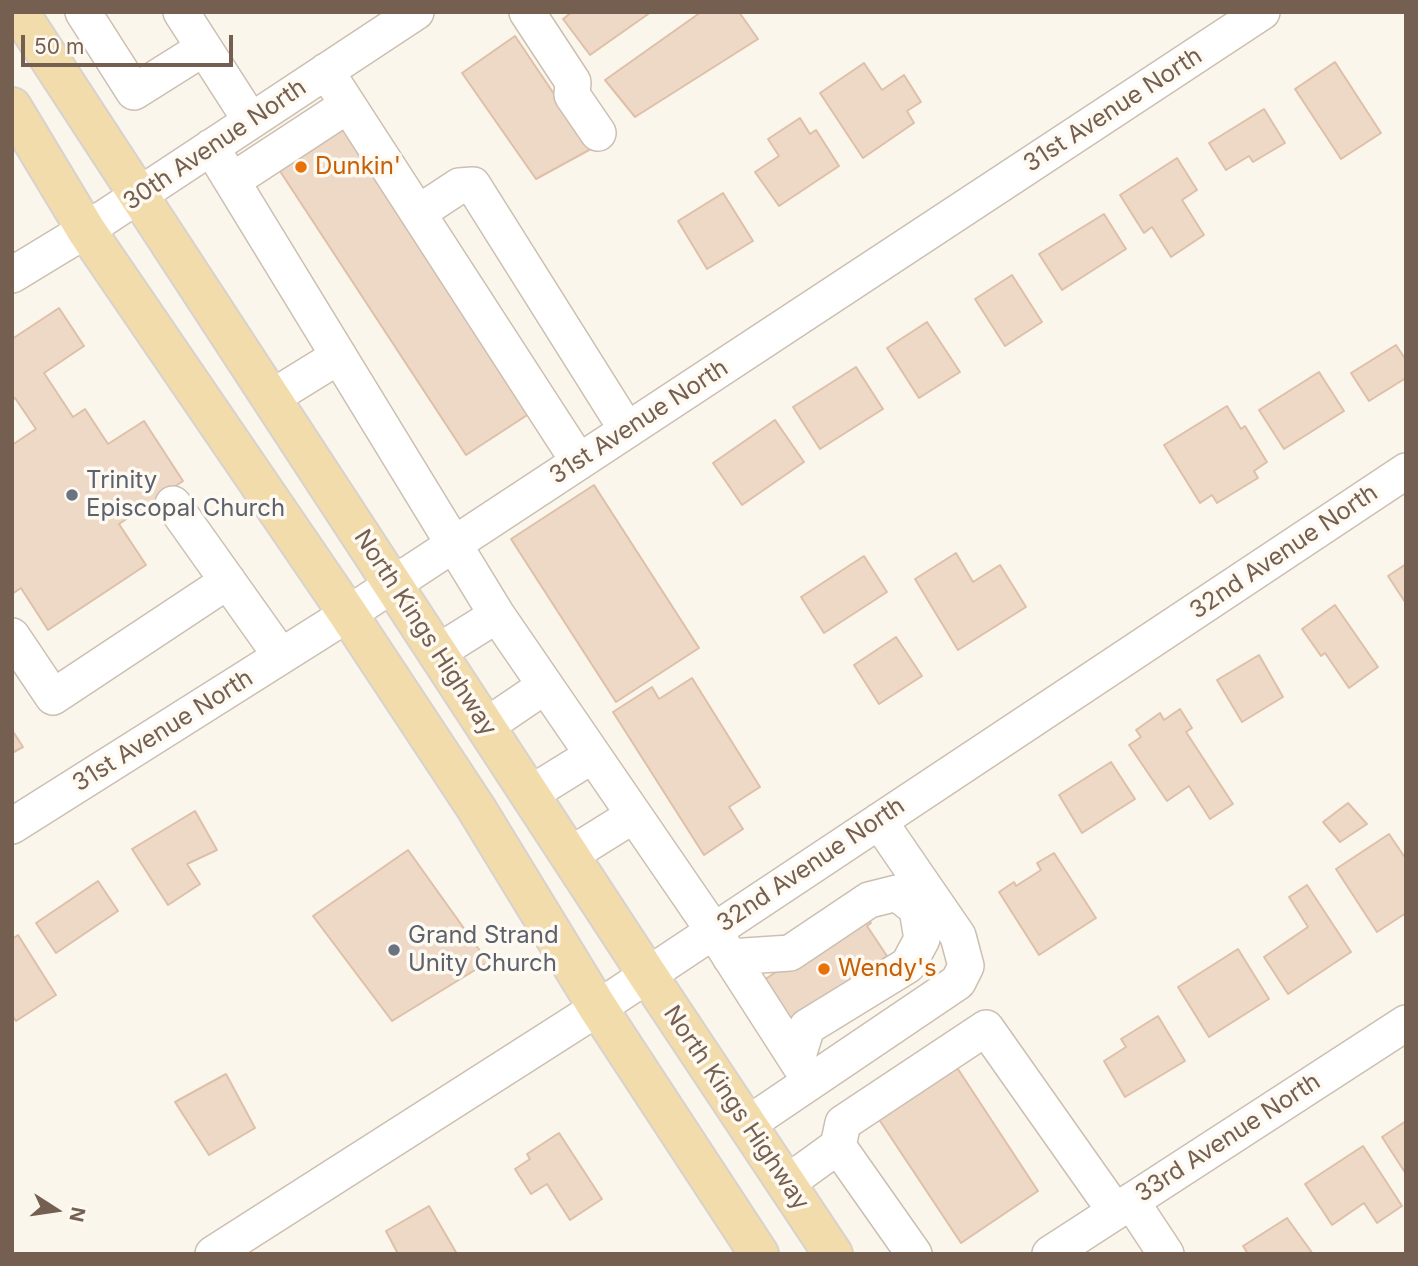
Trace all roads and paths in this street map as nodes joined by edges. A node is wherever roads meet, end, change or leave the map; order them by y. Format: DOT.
graph roads {
  1 [pos="19,12"];
  2 [pos="83,12"];
  3 [pos="181,12"];
  4 [pos="416,12"];
  5 [pos="527,12"];
  6 [pos="1262,12"];
  7 [pos="204,48"];
  8 [pos="326,71"];
  9 [pos="348,105"];
  10 [pos="12,107"];
  11 [pos="251,121"];
  12 [pos="598,133"];
  13 [pos="211,147"];
  14 [pos="232,181"];
  15 [pos="138,196"];
  16 [pos="418,213"];
  17 [pos="86,230"];
  18 [pos="12,275"];
  19 [pos="339,356"];
  20 [pos="271,398"];
  21 [pos="627,430"];
  22 [pos="579,462"];
  23 [pos="1406,471"];
  24 [pos="173,504"];
  25 [pos="453,544"];
  26 [pos="228,581"];
  27 [pos="393,584"];
  28 [pos="348,614"];
  29 [pos="497,615"];
  30 [pos="12,636"];
  31 [pos="438,652"];
  32 [pos="281,656"];
  33 [pos="545,686"];
  34 [pos="486,726"];
  35 [pos="593,755"];
  36 [pos="530,794"];
  37 [pos="634,815"];
  38 [pos="879,821"];
  39 [pos="12,826"];
  40 [pos="570,855"];
  41 [pos="925,903"];
  42 [pos="722,944"];
  43 [pos="647,974"];
  44 [pos="958,982"];
  45 [pos="598,1008"];
  46 [pos="1406,1023"];
  47 [pos="986,1028"];
  48 [pos="804,1070"];
  49 [pos="748,1124"];
  50 [pos="838,1146"];
  51 [pos="787,1183"];
  52 [pos="1123,1206"];
  53 [pos="905,1251"];
  54 [pos="213,1254"];
  55 [pos="759,1254"];
  56 [pos="833,1254"];
  57 [pos="1050,1254"];
  58 [pos="1166,1254"];
  1 -- 15 [label="main road, North Kings Highway"];
  2 -- 7 [label="street"];
  3 -- 7 [label="street"];
  4 -- 8 [label="street, 30th Avenue North"];
  5 -- 12 [label="street"];
  6 -- 21 [label="street, 31st Avenue North"];
  7 -- 11 [label="street"];
  8 -- 9 [label="street"];
  8 -- 11 [label="street, 30th Avenue North"];
  9 -- 14 [label="street"];
  9 -- 16 [label="street"];
  10 -- 17 [label="main road"];
  11 -- 13 [label="street, 30th Avenue North"];
  13 -- 14 [label="street"];
  13 -- 15 [label="street, 30th Avenue North"];
  14 -- 19 [label="street"];
  15 -- 17 [label="street, 30th Avenue North"];
  15 -- 20 [label="main road, North Kings Highway"];
  16 -- 21 [label="street"];
  16 -- 22 [label="street"];
  17 -- 18 [label="street, 30th Avenue North"];
  17 -- 28 [label="main road"];
  19 -- 20 [label="street"];
  19 -- 25 [label="street"];
  20 -- 27 [label="main road, North Kings Highway"];
  21 -- 22 [label="street, 31st Avenue North"];
  22 -- 25 [label="street, 31st Avenue North"];
  23 -- 38 [label="street, 32nd Avenue North"];
  24 -- 26 [label="street"];
  25 -- 27 [label="street, 31st Avenue North"];
  25 -- 29 [label="street"];
  26 -- 30 [label="street"];
  26 -- 32 [label="street"];
  27 -- 28 [label="street, 31st Avenue North"];
  27 -- 31 [label="main road, North Kings Highway"];
  28 -- 32 [label="street, 31st Avenue North"];
  28 -- 45 [label="main road"];
  29 -- 31 [label="street"];
  29 -- 33 [label="street"];
  31 -- 34 [label="main road, North Kings Highway"];
  32 -- 39 [label="street, 31st Avenue North"];
  33 -- 34 [label="street"];
  33 -- 35 [label="street"];
  34 -- 36 [label="main road, North Kings Highway"];
  35 -- 36 [label="street"];
  35 -- 37 [label="street"];
  36 -- 40 [label="main road, North Kings Highway"];
  37 -- 40 [label="street"];
  37 -- 42 [label="street"];
  38 -- 41 [label="street"];
  38 -- 42 [label="street, 32nd Avenue North"];
  40 -- 43 [label="main road, North Kings Highway"];
  41 -- 42 [label="street"];
  41 -- 44 [label="street"];
  41 -- 48 [label="street"];
  42 -- 43 [label="street, 32nd Avenue North"];
  42 -- 48 [label="street"];
  43 -- 45 [label="street, 32nd Avenue North"];
  43 -- 49 [label="main road, North Kings Highway"];
  44 -- 47 [label="street"];
  44 -- 48 [label="street"];
  45 -- 54 [label="street, 32nd Avenue North"];
  45 -- 55 [label="main road"];
  46 -- 52 [label="street, 33rd Avenue North"];
  47 -- 50 [label="street"];
  47 -- 52 [label="street"];
  48 -- 49 [label="street"];
  49 -- 51 [label="main road, North Kings Highway"];
  50 -- 51 [label="street"];
  50 -- 53 [label="street"];
  51 -- 56 [label="main road, North Kings Highway"];
  52 -- 57 [label="street, 33rd Avenue North"];
  52 -- 58 [label="street"];
}
